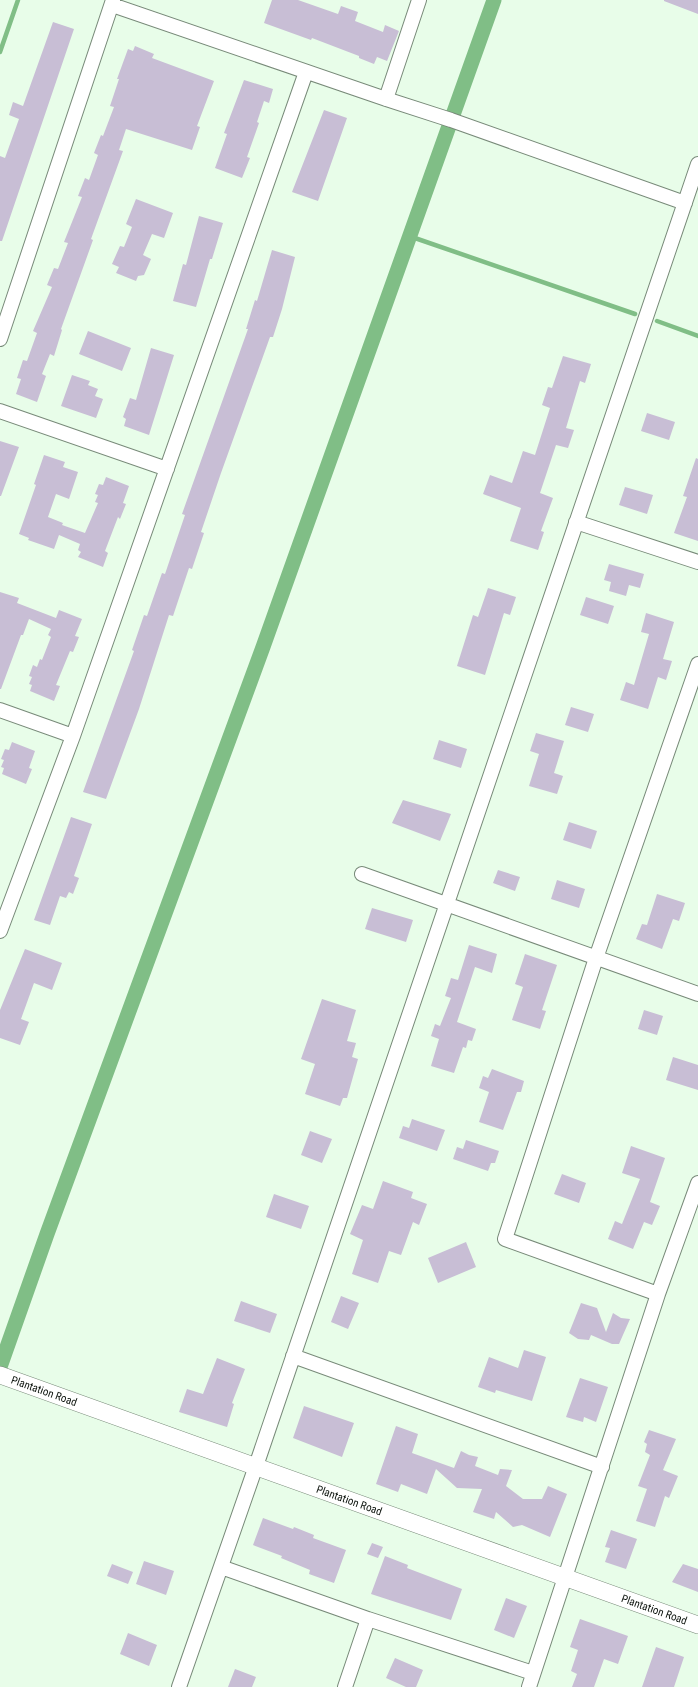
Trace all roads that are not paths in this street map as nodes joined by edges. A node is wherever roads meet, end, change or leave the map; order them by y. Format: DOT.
graph roads {
  1 [pos="419,0"];
  2 [pos="112,2"];
  3 [pos="306,72"];
  4 [pos="386,99"];
  5 [pos="698,164"];
  6 [pos="685,203"];
  7 [pos="0,340"];
  8 [pos="0,411"];
  9 [pos="167,469"];
  10 [pos="576,522"];
  11 [pos="698,562"];
  12 [pos="698,664"];
  13 [pos="0,710"];
  14 [pos="72,736"];
  15 [pos="362,874"];
  16 [pos="447,904"];
  17 [pos="0,931"];
  18 [pos="596,958"];
  19 [pos="698,994"];
  20 [pos="698,1183"];
  21 [pos="658,1294"];
  22 [pos="293,1356"];
  23 [pos="0,1375"];
  24 [pos="256,1466"];
  25 [pos="602,1467"];
  26 [pos="221,1567"];
  27 [pos="566,1578"];
  28 [pos="368,1619"];
  29 [pos="698,1625"];
  30 [pos="534,1673"];
  31 [pos="179,1687"];
  32 [pos="344,1687"];
  33 [pos="529,1687"];
  1 -- 4 [label="street"];
  2 -- 3 [label="street"];
  2 -- 7 [label="street"];
  3 -- 4 [label="street"];
  3 -- 9 [label="street"];
  4 -- 6 [label="street"];
  5 -- 6 [label="street"];
  6 -- 10 [label="street"];
  8 -- 9 [label="street"];
  9 -- 14 [label="street"];
  10 -- 11 [label="street"];
  10 -- 16 [label="street"];
  12 -- 18 [label="street"];
  13 -- 14 [label="street"];
  14 -- 17 [label="street"];
  15 -- 16 [label="street"];
  16 -- 18 [label="street"];
  16 -- 22 [label="street"];
  18 -- 19 [label="street"];
  18 -- 21 [label="street"];
  20 -- 21 [label="street"];
  21 -- 25 [label="street"];
  22 -- 24 [label="street"];
  22 -- 25 [label="street"];
  23 -- 24 [label="street, Plantation Road"];
  24 -- 26 [label="street"];
  24 -- 27 [label="street, Plantation Road"];
  25 -- 27 [label="street"];
  26 -- 28 [label="street"];
  26 -- 31 [label="street"];
  27 -- 29 [label="street, Plantation Road"];
  27 -- 30 [label="street"];
  28 -- 30 [label="street"];
  28 -- 32 [label="street"];
  30 -- 33 [label="street"];
}
